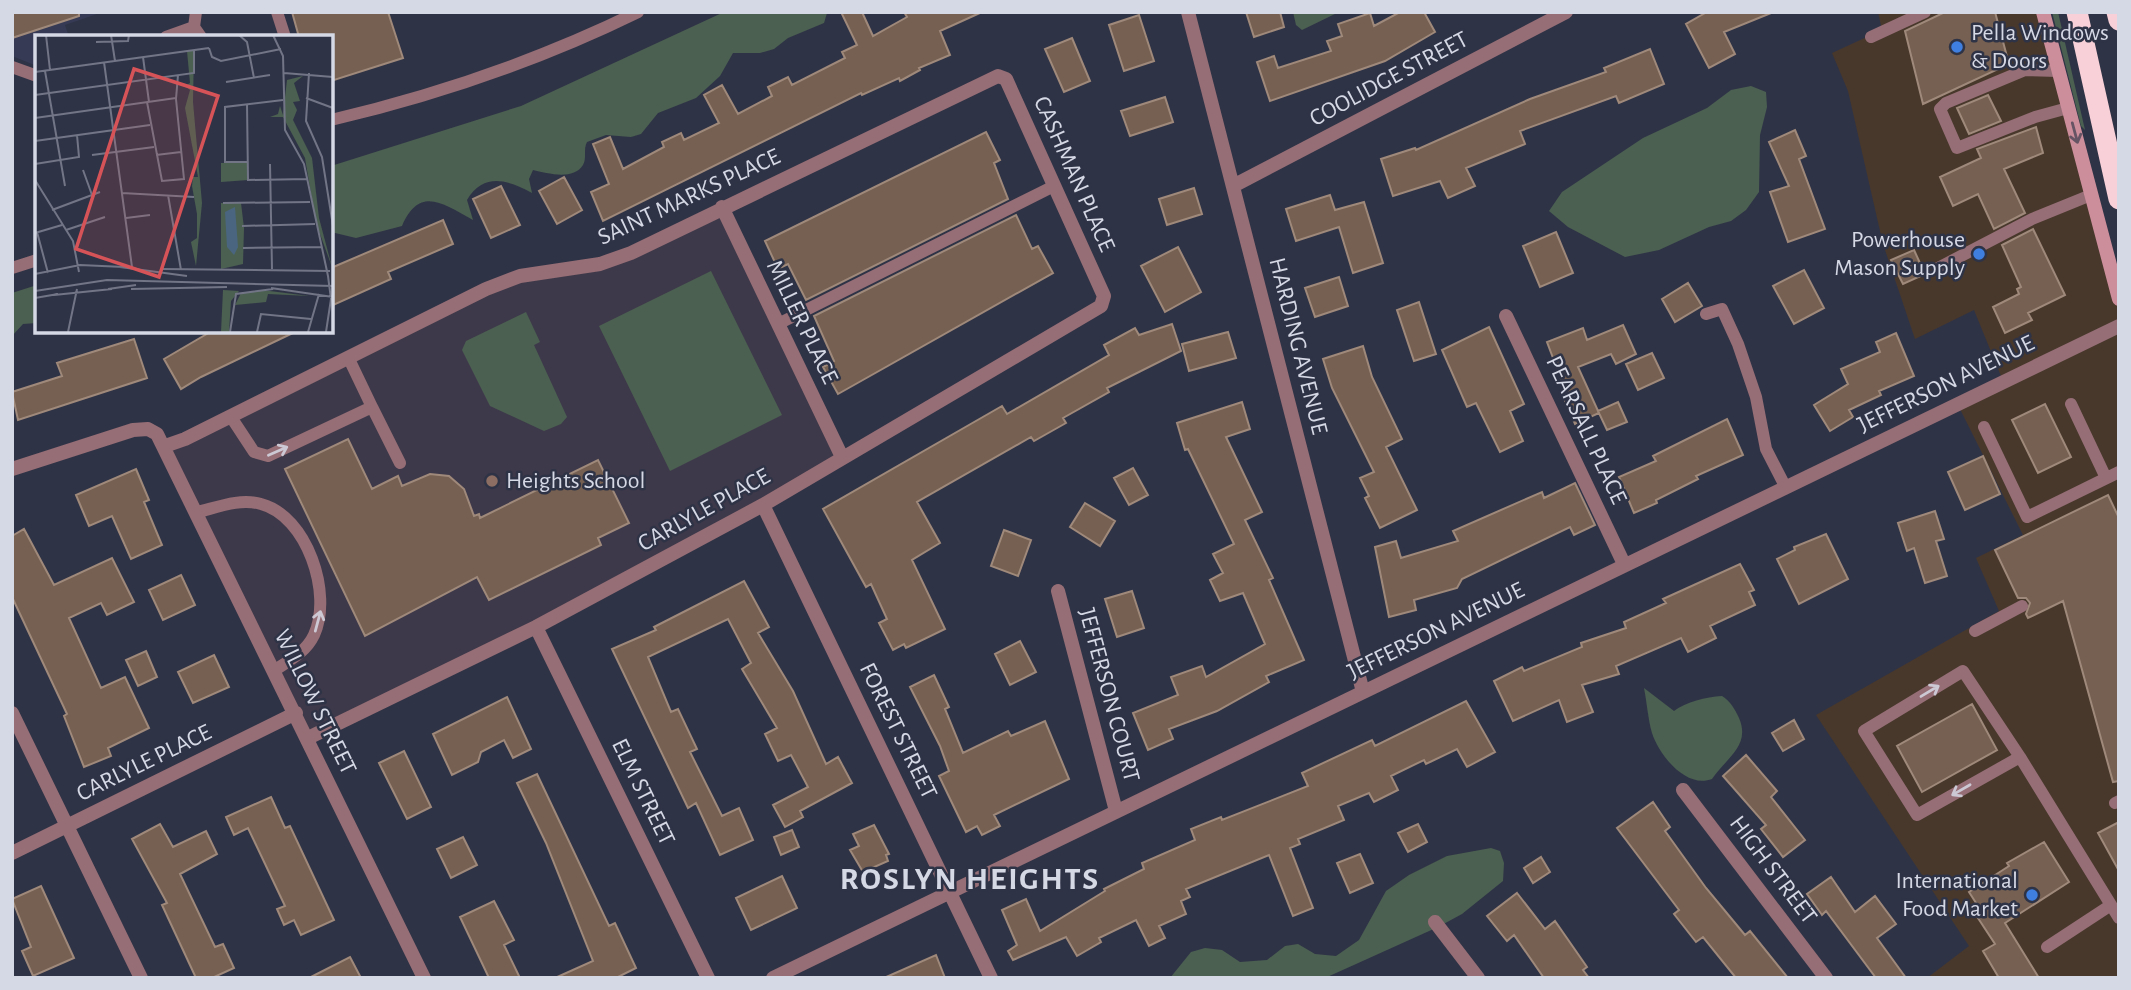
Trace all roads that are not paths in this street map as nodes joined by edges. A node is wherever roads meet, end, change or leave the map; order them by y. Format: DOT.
graph roads {
  1 [pos="196,12"];
  2 [pos="277,12"];
  3 [pos="638,12"];
  4 [pos="1188,12"];
  5 [pos="1566,12"];
  6 [pos="1925,12"];
  7 [pos="2043,12"];
  8 [pos="2077,12"];
  9 [pos="2117,12"];
  10 [pos="2119,20"];
  11 [pos="197,32"];
  12 [pos="178,35"];
  13 [pos="284,35"];
  14 [pos="1871,37"];
  15 [pos="12,67"];
  16 [pos="2058,71"];
  17 [pos="35,75"];
  18 [pos="998,76"];
  19 [pos="2068,108"];
  20 [pos="332,120"];
  21 [pos="1054,186"];
  22 [pos="1233,186"];
  23 [pos="2091,195"];
  24 [pos="2119,199"];
  25 [pos="722,207"];
  26 [pos="35,261"];
  27 [pos="12,268"];
  28 [pos="1938,268"];
  29 [pos="1104,296"];
  30 [pos="2119,299"];
  31 [pos="1706,314"];
  32 [pos="1506,316"];
  33 [pos="778,324"];
  34 [pos="2119,326"];
  35 [pos="349,359"];
  36 [pos="2071,404"];
  37 [pos="372,407"];
  38 [pos="231,417"];
  39 [pos="1984,427"];
  40 [pos="165,446"];
  41 [pos="842,457"];
  42 [pos="400,463"];
  43 [pos="12,470"];
  44 [pos="2119,472"];
  45 [pos="2106,478"];
  46 [pos="1785,486"];
  47 [pos="763,505"];
  48 [pos="198,512"];
  49 [pos="1624,564"];
  50 [pos="1058,591"];
  51 [pos="2022,606"];
  52 [pos="536,627"];
  53 [pos="1975,631"];
  54 [pos="275,670"];
  55 [pos="1363,692"];
  56 [pos="12,713"];
  57 [pos="296,713"];
  58 [pos="308,738"];
  59 [pos="2020,757"];
  60 [pos="1683,790"];
  61 [pos="1116,811"];
  62 [pos="67,826"];
  63 [pos="12,853"];
  64 [pos="950,892"];
  65 [pos="2111,905"];
  66 [pos="2119,918"];
  67 [pos="1436,922"];
  68 [pos="2047,947"];
  69 [pos="141,978"];
  70 [pos="424,978"];
  71 [pos="708,978"];
  72 [pos="773,978"];
  73 [pos="991,978"];
  74 [pos="1478,978"];
  75 [pos="1826,978"];
  1 -- 11 [label="lane"];
  2 -- 13 [label="lane"];
  3 -- 20 [label="lane"];
  4 -- 22 [label="street, HARDING AVENUE"];
  5 -- 22 [label="street, COOLIDGE STREET"];
  6 -- 14 [label="lane"];
  7 -- 16 [label="main road"];
  8 -- 24 [label="highway"];
  9 -- 10 [label="highway"];
  11 -- 12 [label="lane"];
  15 -- 17 [label="lane"];
  16 -- 19 [label="main road"];
  16 -- 19 [label="lane"];
  18 -- 21 [label="street, CASHMAN PLACE"];
  18 -- 25 [label="street, SAINT MARKS PLACE"];
  19 -- 23 [label="main road, one-way"];
  21 -- 29 [label="street, CASHMAN PLACE"];
  21 -- 33 [label="lane"];
  22 -- 55 [label="street, HARDING AVENUE"];
  23 -- 28 [label="lane"];
  23 -- 30 [label="main road"];
  25 -- 33 [label="street, MILLER PLACE"];
  25 -- 35 [label="street, SAINT MARKS PLACE"];
  26 -- 27 [label="lane"];
  29 -- 41 [label="street, CARLYLE PLACE"];
  31 -- 46 [label="lane"];
  32 -- 49 [label="street, PEARSALL PLACE"];
  33 -- 41 [label="street, MILLER PLACE"];
  34 -- 46 [label="street, JEFFERSON AVENUE"];
  35 -- 37 [label="lane"];
  35 -- 38 [label="street, SAINT MARKS PLACE"];
  36 -- 45 [label="lane"];
  38 -- 37 [label="lane, one-way"];
  37 -- 42 [label="lane"];
  38 -- 40 [label="street, SAINT MARKS PLACE"];
  39 -- 45 [label="lane"];
  40 -- 43 [label="street"];
  40 -- 48 [label="street, WILLOW STREET"];
  41 -- 47 [label="street, CARLYLE PLACE"];
  44 -- 45 [label="lane"];
  46 -- 49 [label="street, JEFFERSON AVENUE"];
  47 -- 52 [label="street, CARLYLE PLACE"];
  47 -- 64 [label="street, FOREST STREET"];
  48 -- 54 [label="street, WILLOW STREET"];
  54 -- 48 [label="lane, one-way"];
  49 -- 55 [label="street, JEFFERSON AVENUE"];
  50 -- 61 [label="street, JEFFERSON COURT"];
  51 -- 53 [label="lane"];
  52 -- 58 [label="street, CARLYLE PLACE"];
  52 -- 71 [label="street, ELM STREET"];
  54 -- 57 [label="street, WILLOW STREET"];
  55 -- 61 [label="street, JEFFERSON AVENUE"];
  56 -- 62 [label="street"];
  57 -- 58 [label="street, WILLOW STREET"];
  57 -- 62 [label="street, CARLYLE PLACE"];
  58 -- 70 [label="street, WILLOW STREET"];
  59 -- 59 [label="lane, one-way"];
  59 -- 65 [label="lane"];
  60 -- 75 [label="street, HIGH STREET"];
  61 -- 64 [label="street, JEFFERSON AVENUE"];
  62 -- 63 [label="street, CARLYLE PLACE"];
  62 -- 69 [label="street"];
  64 -- 72 [label="street, JEFFERSON AVENUE"];
  64 -- 73 [label="street, FOREST STREET"];
  65 -- 66 [label="lane"];
  65 -- 68 [label="lane"];
  67 -- 74 [label="street"];
}
